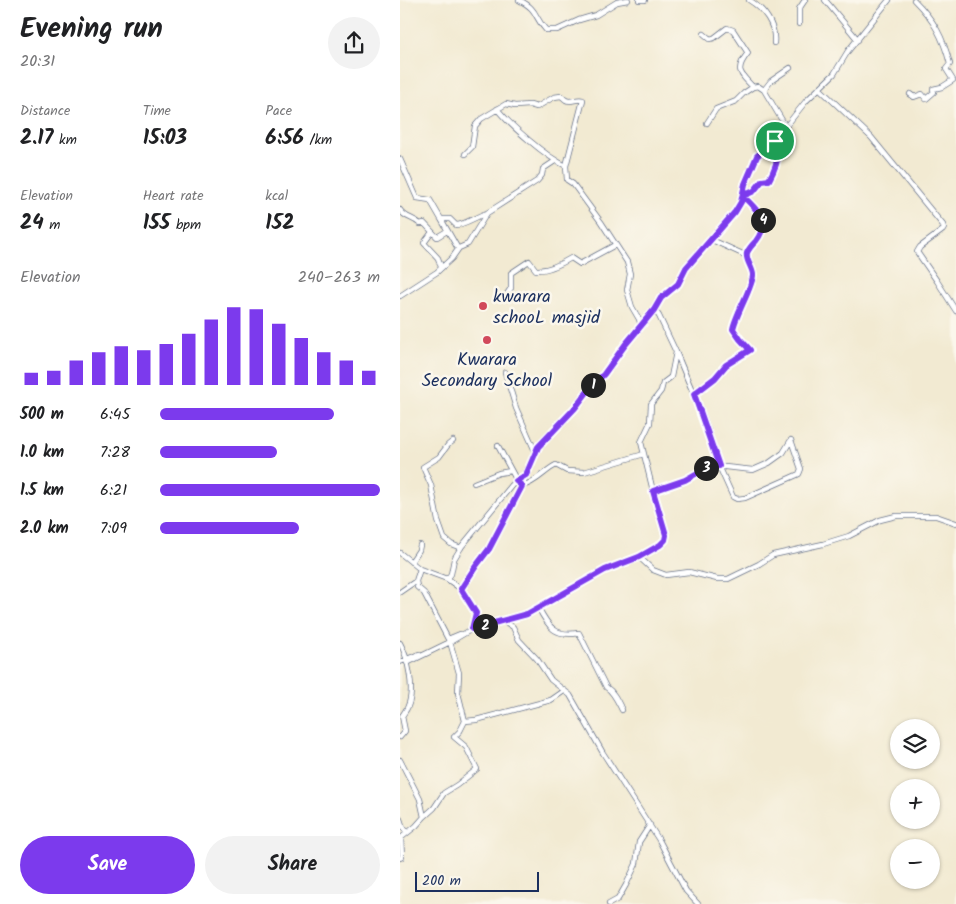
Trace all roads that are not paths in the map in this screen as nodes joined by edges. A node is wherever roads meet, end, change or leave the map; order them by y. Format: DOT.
graph roads {
  1 [pos="519,0"];
  2 [pos="628,0"];
  3 [pos="639,0"];
  4 [pos="645,0"];
  5 [pos="749,0"];
  6 [pos="806,0"];
  7 [pos="825,0"];
  8 [pos="889,0"];
  9 [pos="914,0"];
  10 [pos="799,24"];
  11 [pos="704,34"];
  12 [pos="858,40"];
  13 [pos="774,43"];
  14 [pos="790,68"];
  15 [pos="753,87"];
  16 [pos="819,88"];
  17 [pos="764,90"];
  18 [pos="910,94"];
  19 [pos="497,109"];
  20 [pos="707,122"];
  21 [pos="786,127"];
  22 [pos="775,141"];
  23 [pos="465,154"];
  24 [pos="400,160"];
  25 [pos="555,161"];
  26 [pos="566,166"];
  27 [pos="743,196"];
  28 [pos="400,210"];
  29 [pos="487,213"];
  30 [pos="441,219"];
  31 [pos="447,231"];
  32 [pos="432,232"];
  33 [pos="712,240"];
  34 [pos="616,245"];
  35 [pos="459,248"];
  36 [pos="747,256"];
  37 [pos="441,267"];
  38 [pos="401,293"];
  39 [pos="507,294"];
  40 [pos="955,307"];
  41 [pos="654,310"];
  42 [pos="641,326"];
  43 [pos="676,352"];
  44 [pos="505,372"];
  45 [pos="694,394"];
  46 [pos="453,441"];
  47 [pos="498,446"];
  48 [pos="535,452"];
  49 [pos="644,454"];
  50 [pos="719,466"];
  51 [pos="511,471"];
  52 [pos="526,475"];
  53 [pos="516,481"];
  54 [pos="474,483"];
  55 [pos="522,486"];
  56 [pos="653,491"];
  57 [pos="956,523"];
  58 [pos="420,545"];
  59 [pos="461,548"];
  60 [pos="400,553"];
  61 [pos="639,557"];
  62 [pos="410,562"];
  63 [pos="420,569"];
  64 [pos="447,579"];
  65 [pos="416,582"];
  66 [pos="461,589"];
  67 [pos="400,592"];
  68 [pos="538,607"];
  69 [pos="504,621"];
  70 [pos="472,629"];
  71 [pos="449,641"];
  72 [pos="400,643"];
  73 [pos="407,661"];
  74 [pos="400,662"];
  75 [pos="564,691"];
  76 [pos="622,710"];
  77 [pos="465,721"];
  78 [pos="400,737"];
  79 [pos="400,760"];
  80 [pos="424,817"];
  81 [pos="400,819"];
  82 [pos="650,825"];
  83 [pos="407,833"];
  84 [pos="401,858"];
  85 [pos="400,865"];
  86 [pos="609,904"];
  87 [pos="698,904"];
  1 -- 2 [label="street"];
  3 -- 4 [label="street"];
  5 -- 13 [label="street"];
  6 -- 10 [label="street"];
  7 -- 12 [label="street"];
  8 -- 12 [label="street"];
  9 -- 18 [label="street"];
  11 -- 15 [label="street"];
  12 -- 16 [label="street"];
  14 -- 17 [label="street"];
  15 -- 17 [label="street"];
  15 -- 20 [label="street"];
  16 -- 21 [label="street"];
  16 -- 40 [label="street"];
  17 -- 21 [label="street"];
  19 -- 23 [label="street"];
  19 -- 25 [label="street"];
  19 -- 26 [label="street"];
  21 -- 22 [label="street"];
  22 -- 27 [label="street"];
  22 -- 27 [label="street"];
  24 -- 30 [label="street"];
  25 -- 26 [label="street"];
  25 -- 29 [label="street"];
  26 -- 34 [label="street"];
  27 -- 33 [label="street"];
  27 -- 36 [label="street"];
  28 -- 32 [label="street"];
  29 -- 30 [label="street"];
  29 -- 35 [label="street"];
  30 -- 31 [label="street"];
  31 -- 32 [label="street"];
  31 -- 35 [label="street"];
  32 -- 37 [label="street"];
  33 -- 36 [label="street"];
  33 -- 41 [label="street"];
  34 -- 39 [label="street"];
  34 -- 42 [label="street"];
  35 -- 37 [label="street"];
  36 -- 45 [label="street"];
  37 -- 38 [label="street"];
  41 -- 42 [label="street"];
  41 -- 43 [label="street"];
  42 -- 48 [label="street"];
  43 -- 45 [label="street"];
  43 -- 49 [label="street"];
  44 -- 48 [label="street"];
  45 -- 50 [label="street"];
  46 -- 59 [label="street"];
  47 -- 51 [label="street"];
  48 -- 52 [label="street"];
  49 -- 55 [label="street"];
  49 -- 56 [label="street"];
  50 -- 50 [label="street"];
  50 -- 56 [label="street"];
  51 -- 53 [label="street"];
  51 -- 54 [label="street"];
  52 -- 53 [label="street"];
  52 -- 55 [label="street"];
  53 -- 55 [label="street"];
  53 -- 59 [label="street"];
  55 -- 66 [label="street"];
  56 -- 61 [label="street"];
  57 -- 61 [label="street"];
  58 -- 62 [label="street"];
  59 -- 64 [label="street"];
  60 -- 62 [label="street"];
  61 -- 68 [label="street"];
  62 -- 63 [label="street"];
  63 -- 64 [label="street"];
  63 -- 65 [label="street"];
  64 -- 66 [label="street"];
  65 -- 67 [label="street"];
  65 -- 71 [label="street"];
  66 -- 70 [label="street"];
  68 -- 69 [label="street"];
  68 -- 76 [label="street"];
  69 -- 70 [label="street"];
  69 -- 75 [label="street"];
  70 -- 71 [label="street"];
  71 -- 73 [label="street"];
  71 -- 77 [label="street"];
  72 -- 73 [label="street"];
  73 -- 74 [label="street"];
  73 -- 78 [label="street"];
  75 -- 77 [label="street"];
  75 -- 82 [label="street"];
  77 -- 80 [label="street"];
  79 -- 80 [label="street"];
  80 -- 83 [label="street"];
  81 -- 83 [label="street"];
  82 -- 86 [label="street"];
  82 -- 87 [label="street"];
  83 -- 84 [label="street"];
  84 -- 85 [label="street"];
}
